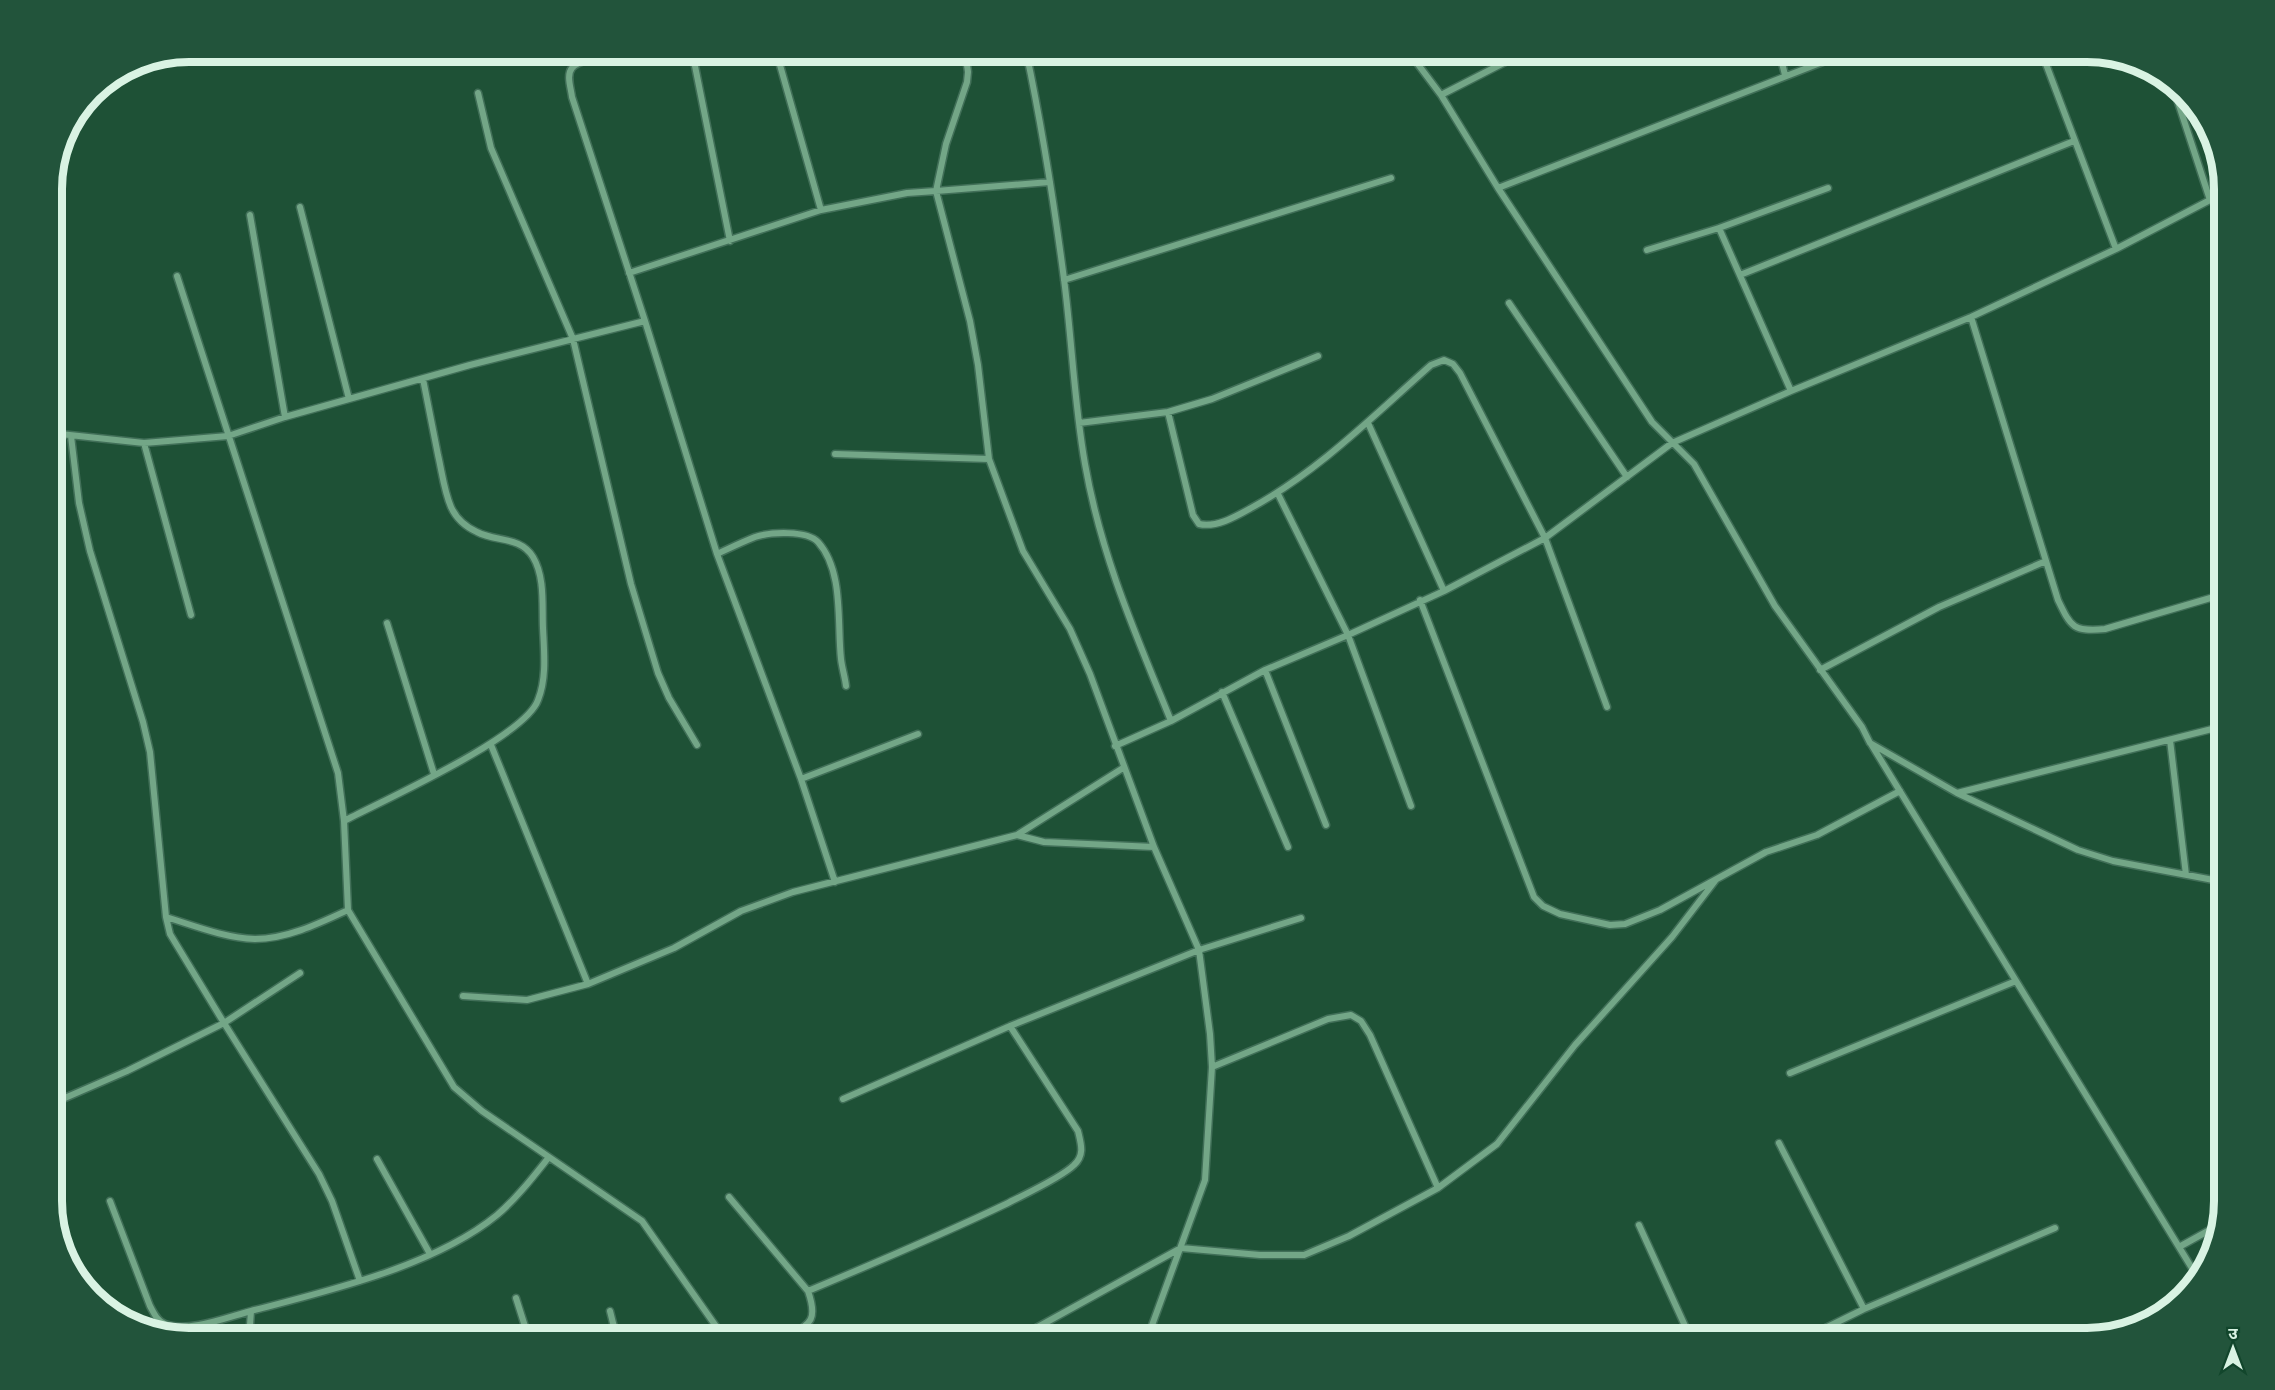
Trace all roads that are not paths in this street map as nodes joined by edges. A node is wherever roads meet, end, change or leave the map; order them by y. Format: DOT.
graph roads {
  1 [pos="572,62"];
  2 [pos="583,62"];
  3 [pos="694,62"];
  4 [pos="779,62"];
  5 [pos="967,62"];
  6 [pos="1028,62"];
  7 [pos="1416,62"];
  8 [pos="1506,62"];
  9 [pos="1782,62"];
  10 [pos="1816,62"];
  11 [pos="2045,62"];
  12 [pos="573,67"];
  13 [pos="1785,75"];
  14 [pos="478,93"];
  15 [pos="1441,95"];
  16 [pos="2177,101"];
  17 [pos="2074,141"];
  18 [pos="1391,178"];
  19 [pos="1050,182"];
  20 [pos="1498,188"];
  21 [pos="1828,188"];
  22 [pos="936,191"];
  23 [pos="2213,198"];
  24 [pos="2210,200"];
  25 [pos="300,207"];
  26 [pos="821,210"];
  27 [pos="250,215"];
  28 [pos="1719,228"];
  29 [pos="730,241"];
  30 [pos="2116,249"];
  31 [pos="1647,250"];
  32 [pos="629,273"];
  33 [pos="1740,275"];
  34 [pos="177,276"];
  35 [pos="1064,280"];
  36 [pos="1509,303"];
  37 [pos="1971,317"];
  38 [pos="645,321"];
  39 [pos="573,339"];
  40 [pos="1318,356"];
  41 [pos="423,379"];
  42 [pos="1791,391"];
  43 [pos="349,399"];
  44 [pos="1168,412"];
  45 [pos="285,417"];
  46 [pos="1079,423"];
  47 [pos="1368,423"];
  48 [pos="62,435"];
  49 [pos="71,436"];
  50 [pos="228,436"];
  51 [pos="144,442"];
  52 [pos="1672,443"];
  53 [pos="835,454"];
  54 [pos="989,459"];
  55 [pos="1627,477"];
  56 [pos="1278,494"];
  57 [pos="1545,538"];
  58 [pos="717,554"];
  59 [pos="2046,561"];
  60 [pos="1444,591"];
  61 [pos="2213,597"];
  62 [pos="1420,600"];
  63 [pos="191,615"];
  64 [pos="387,623"];
  65 [pos="1348,635"];
  66 [pos="1265,670"];
  67 [pos="1820,670"];
  68 [pos="846,686"];
  69 [pos="1222,692"];
  70 [pos="1607,706"];
  71 [pos="1171,721"];
  72 [pos="2214,729"];
  73 [pos="918,734"];
  74 [pos="2170,740"];
  75 [pos="1870,743"];
  76 [pos="491,745"];
  77 [pos="697,745"];
  78 [pos="1115,746"];
  79 [pos="1123,768"];
  80 [pos="434,774"];
  81 [pos="801,779"];
  82 [pos="1900,791"];
  83 [pos="1957,794"];
  84 [pos="1411,806"];
  85 [pos="344,821"];
  86 [pos="1326,825"];
  87 [pos="1017,835"];
  88 [pos="1154,847"];
  89 [pos="1288,847"];
  90 [pos="2186,875"];
  91 [pos="2214,880"];
  92 [pos="1715,881"];
  93 [pos="835,882"];
  94 [pos="348,910"];
  95 [pos="166,916"];
  96 [pos="1300,918"];
  97 [pos="1199,950"];
  98 [pos="300,973"];
  99 [pos="2016,981"];
  100 [pos="588,984"];
  101 [pos="463,996"];
  102 [pos="224,1023"];
  103 [pos="1010,1026"];
  104 [pos="1212,1067"];
  105 [pos="1790,1073"];
  106 [pos="62,1099"];
  107 [pos="843,1099"];
  108 [pos="1779,1143"];
  109 [pos="549,1157"];
  110 [pos="376,1159"];
  111 [pos="1438,1188"];
  112 [pos="729,1197"];
  113 [pos="110,1201"];
  114 [pos="1639,1225"];
  115 [pos="2055,1228"];
  116 [pos="2210,1230"];
  117 [pos="2179,1247"];
  118 [pos="1181,1248"];
  119 [pos="430,1254"];
  120 [pos="2193,1270"];
  121 [pos="360,1281"];
  122 [pos="808,1291"];
  123 [pos="516,1298"];
  124 [pos="1864,1309"];
  125 [pos="251,1311"];
  126 [pos="609,1311"];
  127 [pos="250,1328"];
  128 [pos="526,1328"];
  129 [pos="614,1328"];
  130 [pos="717,1328"];
  131 [pos="802,1328"];
  132 [pos="1036,1328"];
  133 [pos="1151,1328"];
  134 [pos="1686,1328"];
  135 [pos="1825,1328"];
  1 -- 12 [label="street"];
  2 -- 12 [label="street"];
  3 -- 29 [label="street"];
  4 -- 26 [label="street"];
  5 -- 22 [label="street"];
  6 -- 19 [label="street"];
  7 -- 15 [label="street"];
  8 -- 15 [label="street"];
  9 -- 13 [label="street"];
  10 -- 13 [label="street"];
  11 -- 17 [label="street"];
  12 -- 32 [label="street"];
  13 -- 20 [label="street"];
  14 -- 39 [label="street"];
  15 -- 20 [label="street"];
  16 -- 24 [label="street"];
  17 -- 30 [label="street"];
  17 -- 33 [label="street"];
  18 -- 35 [label="street"];
  19 -- 22 [label="street"];
  19 -- 35 [label="street"];
  20 -- 52 [label="street"];
  21 -- 28 [label="street"];
  22 -- 26 [label="street"];
  22 -- 54 [label="street"];
  23 -- 24 [label="street"];
  24 -- 30 [label="street"];
  25 -- 43 [label="street"];
  26 -- 29 [label="street"];
  27 -- 45 [label="street"];
  28 -- 31 [label="street"];
  28 -- 33 [label="street"];
  29 -- 32 [label="street"];
  30 -- 37 [label="street"];
  32 -- 38 [label="street"];
  33 -- 42 [label="street"];
  34 -- 50 [label="street"];
  35 -- 46 [label="street"];
  36 -- 55 [label="street"];
  37 -- 42 [label="street"];
  37 -- 59 [label="street"];
  38 -- 39 [label="street"];
  38 -- 58 [label="street"];
  39 -- 41 [label="street"];
  39 -- 77 [label="street"];
  40 -- 44 [label="street"];
  41 -- 43 [label="street"];
  41 -- 76 [label="street"];
  42 -- 52 [label="street"];
  43 -- 45 [label="street"];
  44 -- 46 [label="street"];
  44 -- 56 [label="street"];
  45 -- 50 [label="street"];
  46 -- 71 [label="street"];
  47 -- 56 [label="street"];
  47 -- 57 [label="street"];
  47 -- 60 [label="street"];
  48 -- 49 [label="street"];
  49 -- 51 [label="street"];
  49 -- 95 [label="street"];
  50 -- 51 [label="street"];
  50 -- 85 [label="street"];
  51 -- 63 [label="street"];
  52 -- 55 [label="street"];
  52 -- 67 [label="street"];
  53 -- 54 [label="street"];
  54 -- 78 [label="street"];
  55 -- 57 [label="street"];
  56 -- 65 [label="street"];
  57 -- 60 [label="street"];
  57 -- 70 [label="street"];
  58 -- 68 [label="street"];
  58 -- 81 [label="street"];
  59 -- 61 [label="street"];
  59 -- 67 [label="street"];
  60 -- 62 [label="street"];
  62 -- 65 [label="street"];
  62 -- 92 [label="street"];
  64 -- 80 [label="street"];
  65 -- 66 [label="street"];
  65 -- 84 [label="street"];
  66 -- 69 [label="street"];
  66 -- 86 [label="street"];
  67 -- 75 [label="street"];
  69 -- 71 [label="street"];
  69 -- 89 [label="street"];
  71 -- 78 [label="street"];
  72 -- 74 [label="street"];
  73 -- 81 [label="street"];
  74 -- 83 [label="street"];
  74 -- 90 [label="street"];
  75 -- 82 [label="street"];
  75 -- 83 [label="street"];
  76 -- 80 [label="street"];
  76 -- 100 [label="street"];
  78 -- 79 [label="street"];
  79 -- 87 [label="street"];
  79 -- 88 [label="street"];
  80 -- 85 [label="street"];
  81 -- 93 [label="street"];
  82 -- 92 [label="street"];
  82 -- 99 [label="street"];
  83 -- 90 [label="street"];
  85 -- 94 [label="street"];
  87 -- 88 [label="street"];
  87 -- 93 [label="street"];
  88 -- 97 [label="street"];
  90 -- 91 [label="street"];
  92 -- 111 [label="street"];
  93 -- 100 [label="street"];
  94 -- 95 [label="street"];
  94 -- 109 [label="street"];
  95 -- 102 [label="street"];
  96 -- 97 [label="street"];
  97 -- 103 [label="street"];
  97 -- 104 [label="street"];
  98 -- 102 [label="street"];
  99 -- 105 [label="street"];
  99 -- 117 [label="street"];
  100 -- 101 [label="street"];
  102 -- 106 [label="street"];
  102 -- 121 [label="street"];
  103 -- 107 [label="street"];
  103 -- 122 [label="street"];
  104 -- 111 [label="street"];
  104 -- 118 [label="street"];
  108 -- 124 [label="street"];
  109 -- 119 [label="street"];
  109 -- 130 [label="street"];
  110 -- 119 [label="street"];
  111 -- 118 [label="street"];
  112 -- 122 [label="street"];
  113 -- 125 [label="street"];
  114 -- 134 [label="street"];
  115 -- 124 [label="street"];
  116 -- 117 [label="street"];
  117 -- 120 [label="street"];
  118 -- 132 [label="street"];
  118 -- 133 [label="street"];
  119 -- 121 [label="street"];
  121 -- 125 [label="street"];
  122 -- 131 [label="street"];
  123 -- 128 [label="street"];
  124 -- 135 [label="street"];
  125 -- 127 [label="street"];
  126 -- 129 [label="street"];
}
